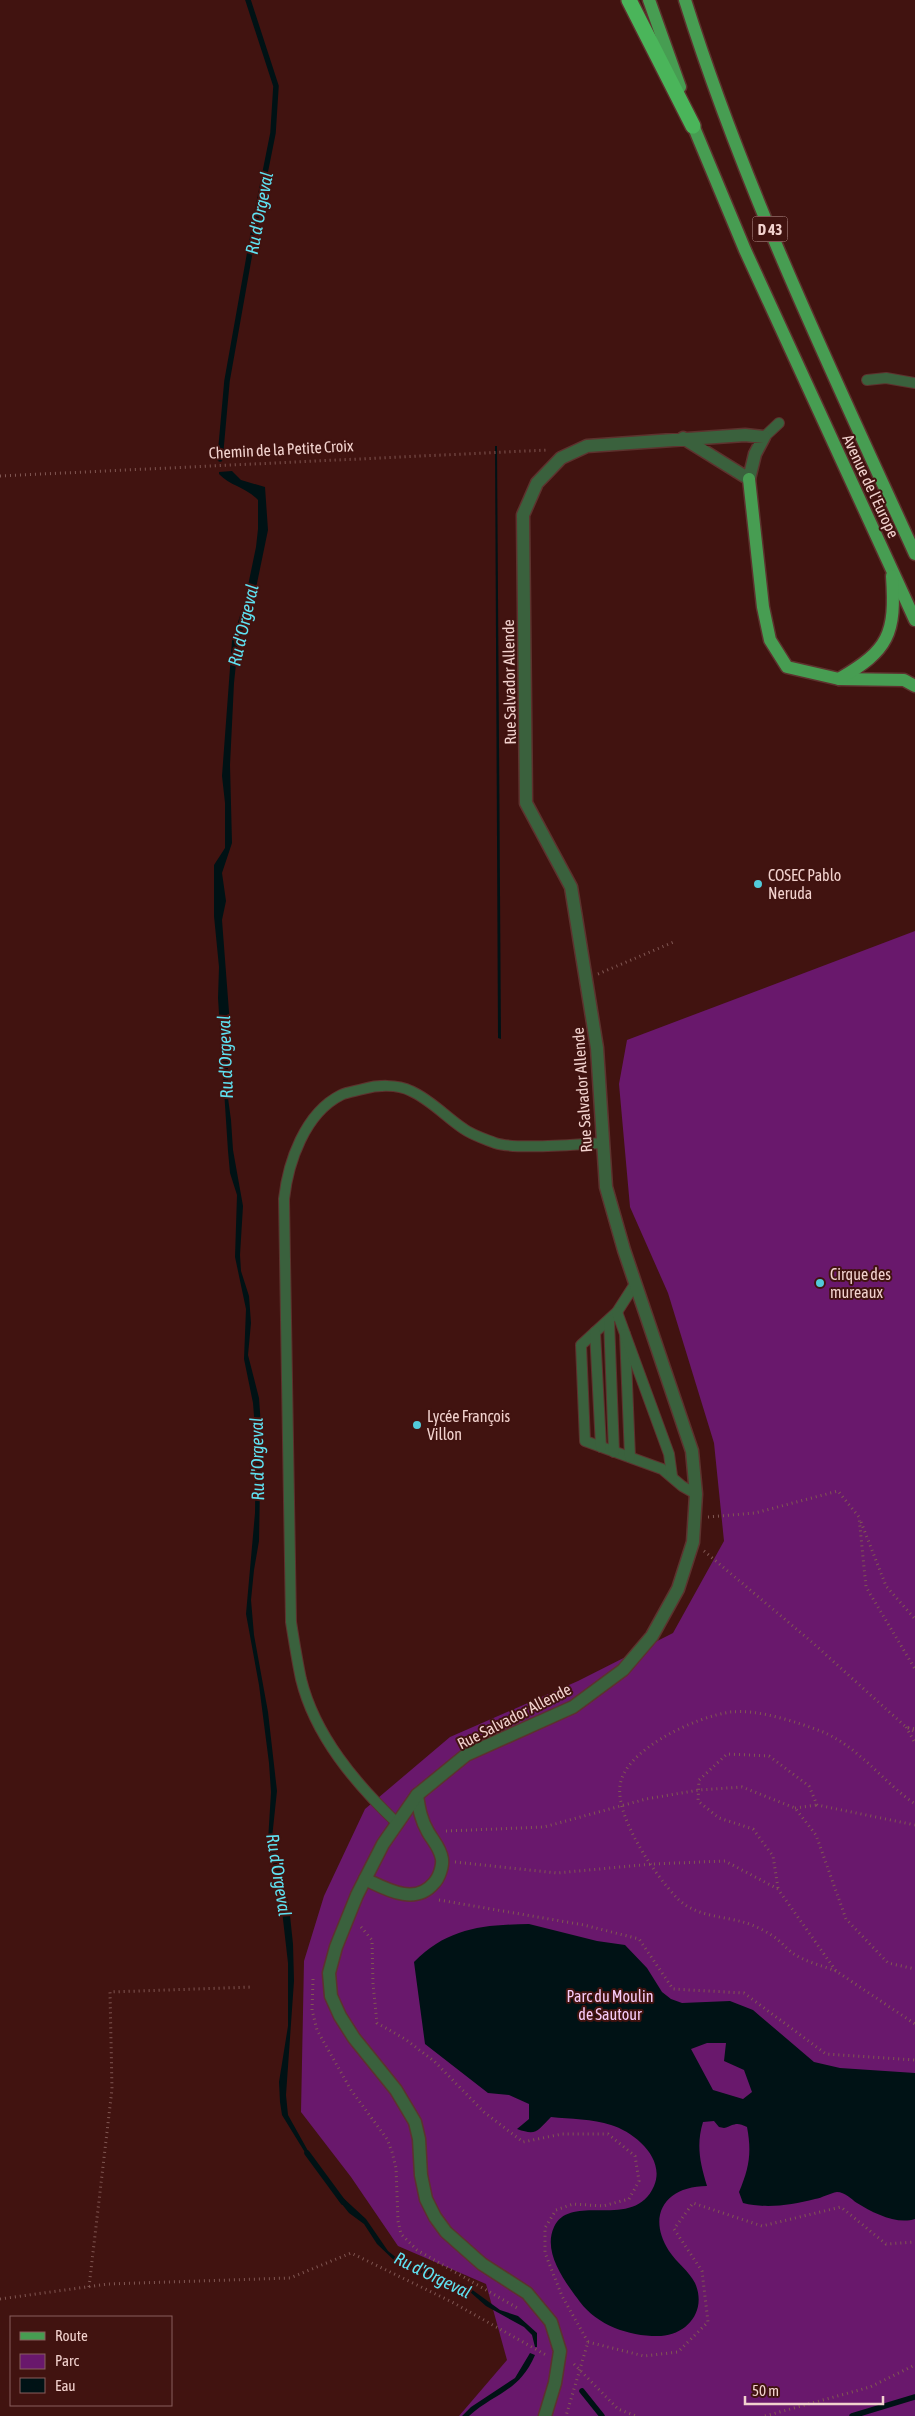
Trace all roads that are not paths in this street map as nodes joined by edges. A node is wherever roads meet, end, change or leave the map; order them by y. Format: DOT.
graph roads {
  1 [pos="629,0"];
  2 [pos="649,0"];
  3 [pos="685,0"];
  4 [pos="693,126"];
  5 [pos="867,380"];
  6 [pos="915,383"];
  7 [pos="779,423"];
  8 [pos="764,437"];
  9 [pos="684,438"];
  10 [pos="748,480"];
  11 [pos="915,554"];
  12 [pos="891,568"];
  13 [pos="915,620"];
  14 [pos="839,679"];
  15 [pos="915,686"];
  16 [pos="602,1143"];
  17 [pos="635,1284"];
  18 [pos="616,1312"];
  19 [pos="609,1320"];
  20 [pos="596,1332"];
  21 [pos="625,1334"];
  22 [pos="601,1447"];
  23 [pos="614,1452"];
  24 [pos="630,1458"];
  25 [pos="672,1476"];
  26 [pos="696,1494"];
  27 [pos="417,1795"];
  28 [pos="397,1823"];
  29 [pos="365,1879"];
  30 [pos="545,2416"];
  1 -- 4 [label="highway"];
  2 -- 4 [label="main road, D 43"];
  3 -- 11 [label="main road, Avenue de l'Europe / D 43"];
  4 -- 12 [label="main road, Avenue de l'Europe / D 43"];
  5 -- 6 [label="lane"];
  7 -- 8 [label="lane"];
  8 -- 9 [label="street, Rue Salvador Allende"];
  8 -- 10 [label="street"];
  9 -- 10 [label="street"];
  9 -- 16 [label="street, Rue Salvador Allende"];
  10 -- 14 [label="main road"];
  12 -- 13 [label="main road, Avenue de l'Europe / D 43"];
  12 -- 14 [label="main road"];
  14 -- 15 [label="main road"];
  16 -- 17 [label="street, Rue Salvador Allende"];
  16 -- 28 [label="lane"];
  17 -- 18 [label="lane"];
  17 -- 26 [label="street, Rue Salvador Allende"];
  18 -- 19 [label="lane"];
  18 -- 21 [label="lane"];
  19 -- 20 [label="lane"];
  19 -- 23 [label="lane"];
  20 -- 22 [label="lane"];
  20 -- 22 [label="lane"];
  21 -- 24 [label="lane"];
  21 -- 25 [label="lane"];
  22 -- 23 [label="lane"];
  23 -- 24 [label="lane"];
  24 -- 25 [label="lane"];
  25 -- 26 [label="lane"];
  26 -- 27 [label="street, Rue Salvador Allende"];
  27 -- 28 [label="street, Rue Salvador Allende"];
  27 -- 29 [label="street"];
  28 -- 29 [label="street, Rue Salvador Allende"];
  29 -- 30 [label="street, Rue Salvador Allende"];
}
